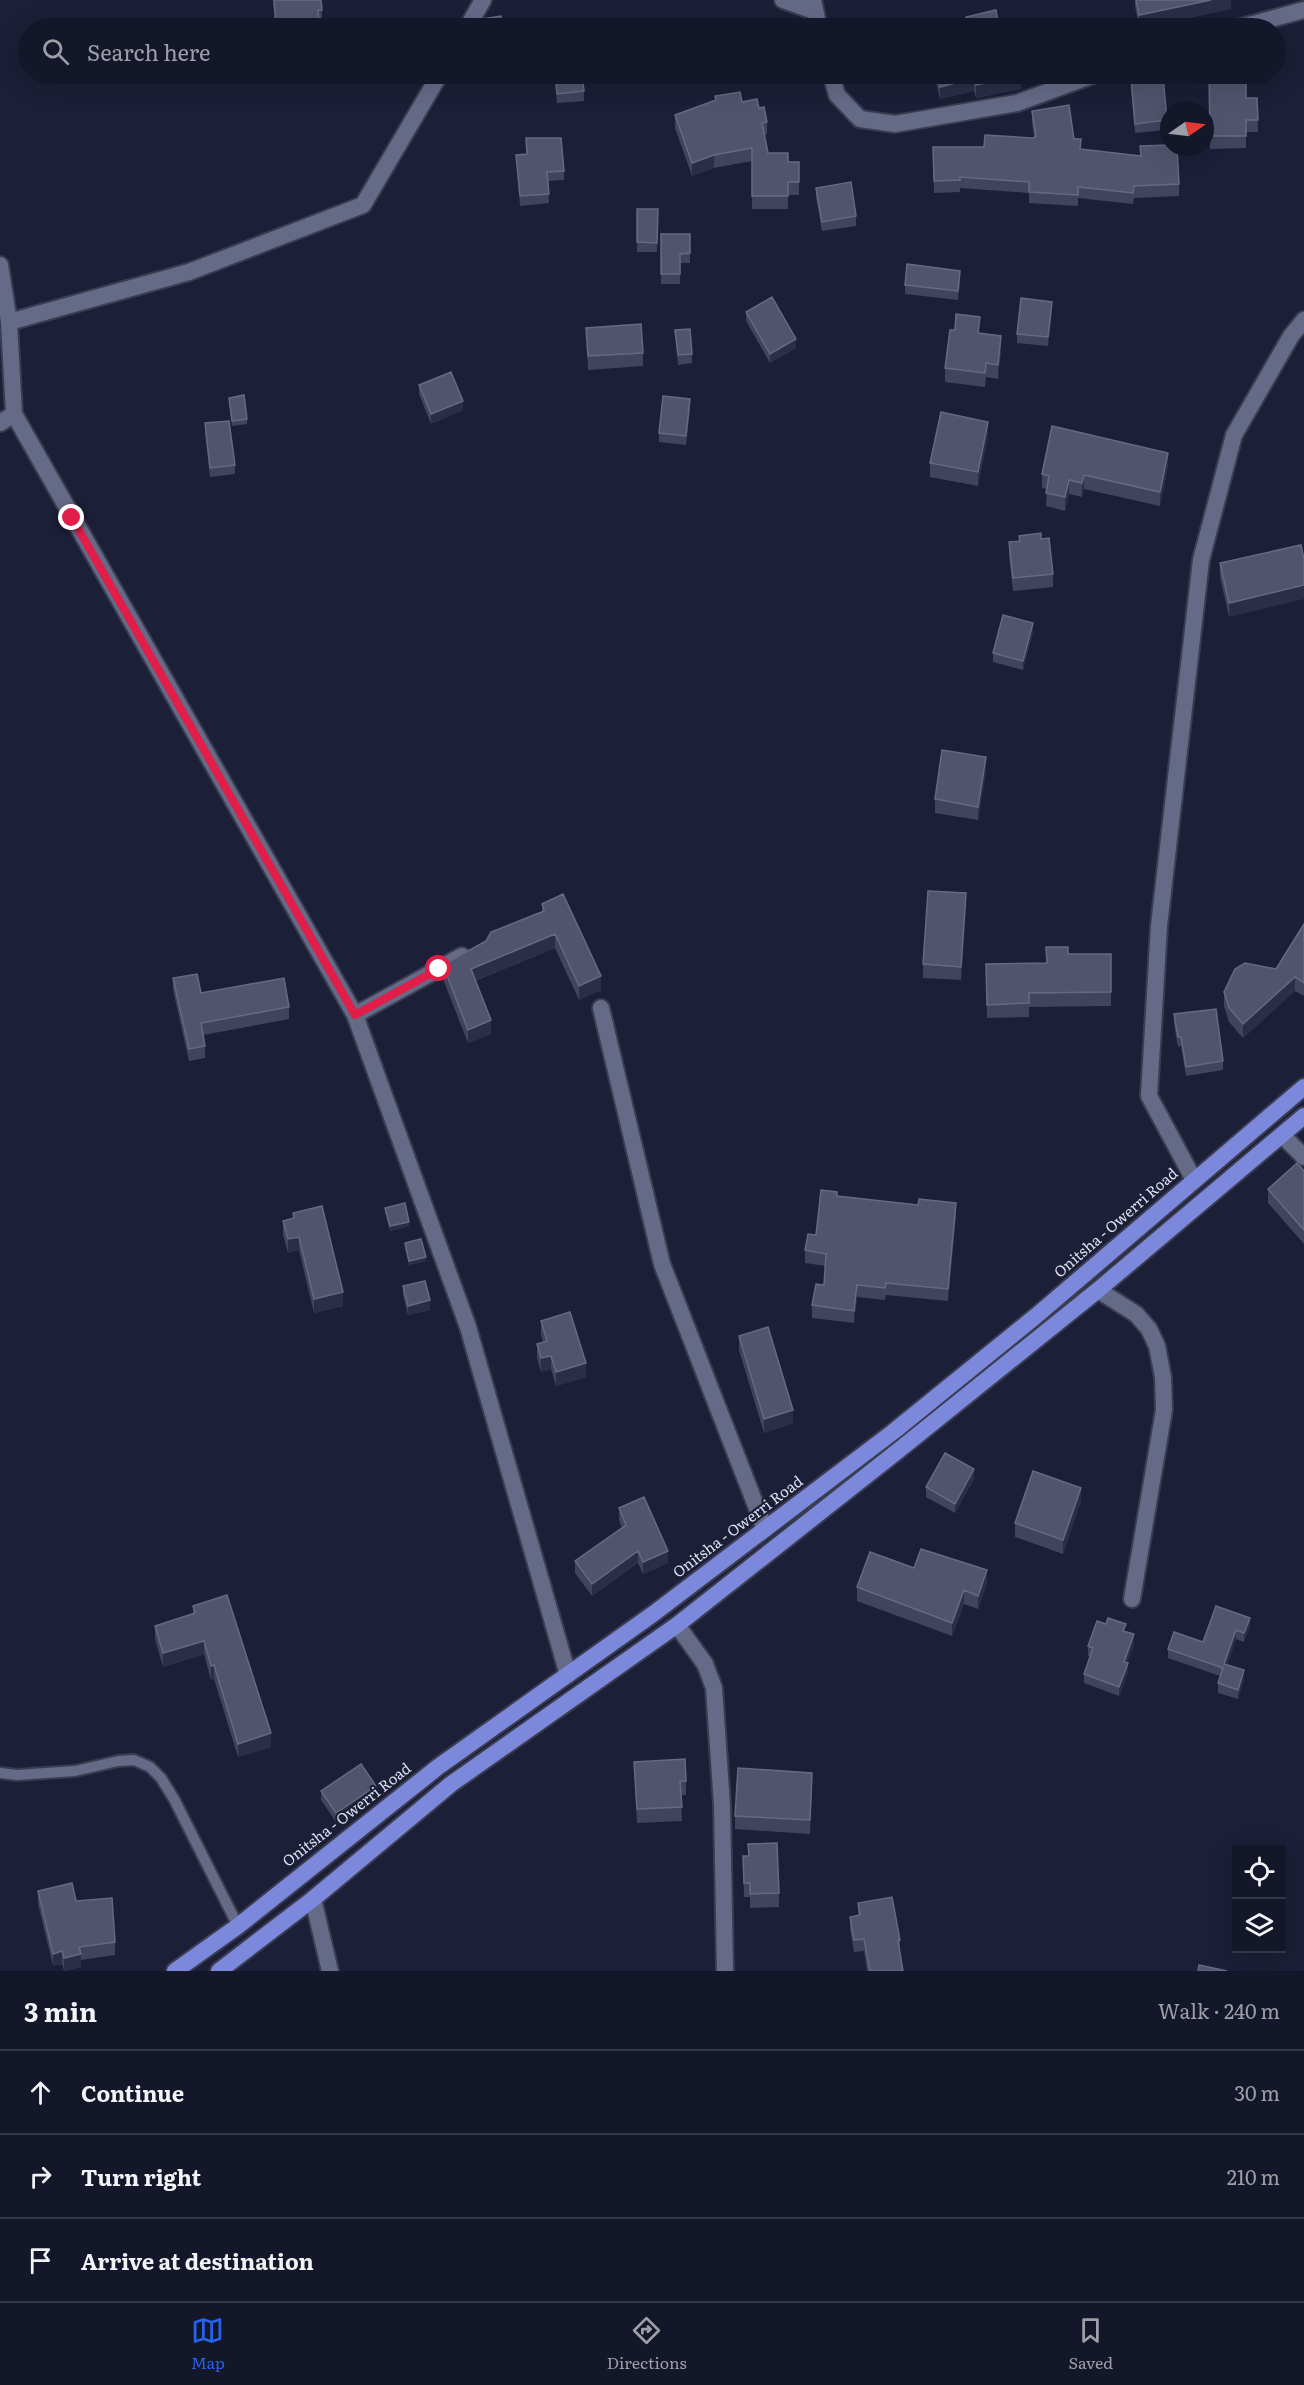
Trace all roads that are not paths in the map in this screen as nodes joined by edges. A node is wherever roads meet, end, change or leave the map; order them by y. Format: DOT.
graph roads {
  1 [pos="483,0"];
  2 [pos="783,0"];
  3 [pos="814,6"];
  4 [pos="1304,10"];
  5 [pos="473,18"];
  6 [pos="1275,18"];
  7 [pos="434,84"];
  8 [pos="834,84"];
  9 [pos="1068,84"];
  10 [pos="0,265"];
  11 [pos="1304,320"];
  12 [pos="9,322"];
  13 [pos="7,418"];
  14 [pos="481,946"];
  15 [pos="601,1008"];
  16 [pos="355,1015"];
  17 [pos="1304,1087"];
  18 [pos="1304,1116"];
  19 [pos="1282,1136"];
  20 [pos="1304,1156"];
  21 [pos="1194,1180"];
  22 [pos="1098,1290"];
  23 [pos="765,1529"];
  24 [pos="1132,1599"];
  25 [pos="677,1625"];
  26 [pos="568,1675"];
  27 [pos="0,1773"];
  28 [pos="313,1899"];
  29 [pos="238,1926"];
  30 [pos="175,1971"];
  31 [pos="219,1971"];
  32 [pos="330,1971"];
  33 [pos="725,1971"];
  1 -- 5 [label="street"];
  2 -- 3 [label="street"];
  4 -- 6 [label="street"];
  7 -- 12 [label="street"];
  8 -- 9 [label="street"];
  10 -- 12 [label="street"];
  11 -- 21 [label="street"];
  12 -- 13 [label="street"];
  13 -- 16 [label="street"];
  14 -- 16 [label="street"];
  15 -- 23 [label="street"];
  16 -- 26 [label="street"];
  17 -- 21 [label="highway, Onitsha - Owerri Road"];
  18 -- 19 [label="highway"];
  19 -- 20 [label="street"];
  19 -- 22 [label="highway"];
  21 -- 23 [label="highway, Onitsha - Owerri Road"];
  22 -- 24 [label="street"];
  22 -- 25 [label="highway"];
  23 -- 26 [label="highway, Onitsha - Owerri Road"];
  25 -- 28 [label="highway"];
  25 -- 33 [label="street"];
  26 -- 29 [label="highway, Onitsha - Owerri Road"];
  27 -- 29 [label="lane"];
  28 -- 31 [label="highway"];
  28 -- 32 [label="street"];
  29 -- 30 [label="highway, Onitsha - Owerri Road"];
}
